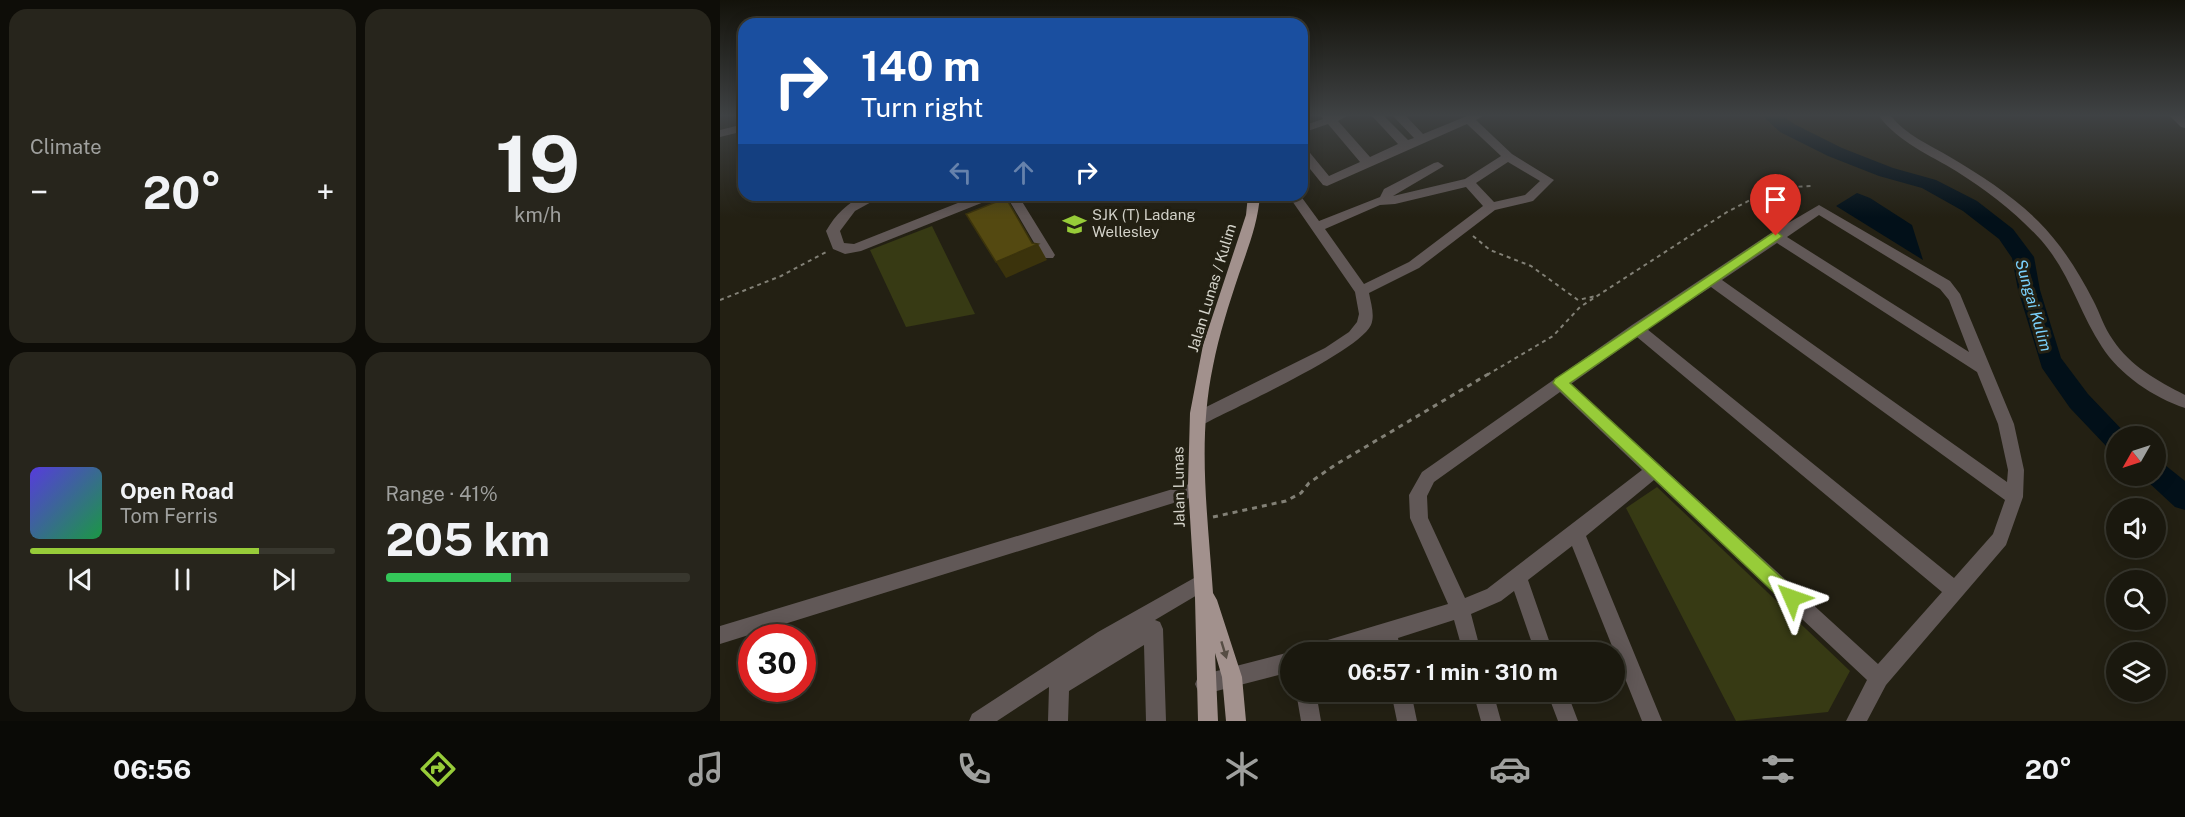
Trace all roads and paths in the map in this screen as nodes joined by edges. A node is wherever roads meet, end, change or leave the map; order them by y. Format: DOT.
graph roads {
  1 [pos="1358,150"];
  2 [pos="1396,150"];
  3 [pos="1501,150"];
  4 [pos="1928,150"];
  5 [pos="1508,157"];
  6 [pos="1308,158"];
  7 [pos="1368,163"];
  8 [pos="1438,166"];
  9 [pos="1469,182"];
  10 [pos="1811,186"];
  11 [pos="862,201"];
  12 [pos="975,201"];
  13 [pos="1016,201"];
  14 [pos="1253,201"];
  15 [pos="1298,201"];
  16 [pos="1386,201"];
  17 [pos="1491,207"];
  18 [pos="1317,226"];
  19 [pos="1465,227"];
  20 [pos="1776,236"];
  21 [pos="838,246"];
  22 [pos="1048,255"];
  23 [pos="1712,280"];
  24 [pos="1362,291"];
  25 [pos="1599,295"];
  26 [pos="720,300"];
  27 [pos="1637,329"];
  28 [pos="1985,369"];
  29 [pos="1560,383"];
  30 [pos="1200,391"];
  31 [pos="2185,402"];
  32 [pos="1198,419"];
  33 [pos="1654,470"];
  34 [pos="1196,489"];
  35 [pos="2014,497"];
  36 [pos="1198,520"];
  37 [pos="1576,533"];
  38 [pos="1518,577"];
  39 [pos="1203,582"];
  40 [pos="1954,590"];
  41 [pos="1460,609"];
  42 [pos="1387,632"];
  43 [pos="720,635"];
  44 [pos="1354,642"];
  45 [pos="1390,642"];
  46 [pos="1469,642"];
  47 [pos="1541,642"];
  48 [pos="1280,665"];
  49 [pos="1232,677"];
  50 [pos="1878,678"];
  51 [pos="1205,684"];
  52 [pos="1308,702"];
  53 [pos="1403,702"];
  54 [pos="1486,702"];
  55 [pos="1561,702"];
  56 [pos="979,721"];
  57 [pos="1058,721"];
  58 [pos="1156,721"];
  59 [pos="1208,721"];
  60 [pos="1236,721"];
  61 [pos="1311,721"];
  62 [pos="1407,721"];
  63 [pos="1491,721"];
  64 [pos="1568,721"];
  65 [pos="1652,721"];
  66 [pos="1856,721"];
  1 -- 7 [label="street"];
  2 -- 7 [label="street"];
  3 -- 5 [label="street"];
  4 -- 31 [label="street"];
  5 -- 9 [label="street"];
  5 -- 17 [label="street"];
  6 -- 7 [label="street"];
  8 -- 16 [label="street"];
  9 -- 16 [label="street"];
  9 -- 17 [label="street"];
  10 -- 25 [label="path"];
  11 -- 21 [label="street"];
  12 -- 21 [label="street"];
  13 -- 22 [label="street"];
  14 -- 30 [label="main road, Jalan Lunas / Kulim"];
  15 -- 18 [label="street"];
  16 -- 18 [label="street"];
  17 -- 19 [label="street"];
  18 -- 24 [label="street"];
  19 -- 24 [label="street"];
  19 -- 25 [label="path"];
  20 -- 23 [label="street"];
  20 -- 28 [label="street"];
  20 -- 28 [label="street"];
  21 -- 26 [label="path"];
  23 -- 27 [label="street"];
  23 -- 35 [label="street"];
  24 -- 32 [label="street"];
  25 -- 36 [label="path"];
  27 -- 29 [label="street"];
  27 -- 40 [label="street"];
  28 -- 35 [label="street"];
  29 -- 33 [label="street"];
  29 -- 41 [label="street"];
  30 -- 32 [label="main road, Jalan Lunas"];
  32 -- 34 [label="main road, Jalan Lunas"];
  33 -- 37 [label="street"];
  33 -- 50 [label="street"];
  34 -- 36 [label="main road, Jalan Lunas"];
  34 -- 43 [label="street"];
  35 -- 40 [label="street"];
  36 -- 39 [label="main road, Jalan Lunas"];
  37 -- 38 [label="street"];
  37 -- 65 [label="street"];
  38 -- 41 [label="street"];
  38 -- 47 [label="street"];
  39 -- 49 [label="main road, Jalan Lunas, one-way"];
  39 -- 51 [label="main road, Jalan Lunas"];
  39 -- 56 [label="street"];
  40 -- 50 [label="street"];
  41 -- 42 [label="street"];
  41 -- 46 [label="street"];
  42 -- 44 [label="street"];
  42 -- 45 [label="street"];
  48 -- 49 [label="street"];
  49 -- 51 [label="street"];
  49 -- 60 [label="main road, Jalan Lunas"];
  50 -- 66 [label="street"];
  51 -- 59 [label="main road, Jalan Lunas"];
  52 -- 61 [label="street"];
  53 -- 62 [label="street"];
  54 -- 63 [label="street"];
  55 -- 64 [label="street"];
  57 -- 58 [label="street"];
}
